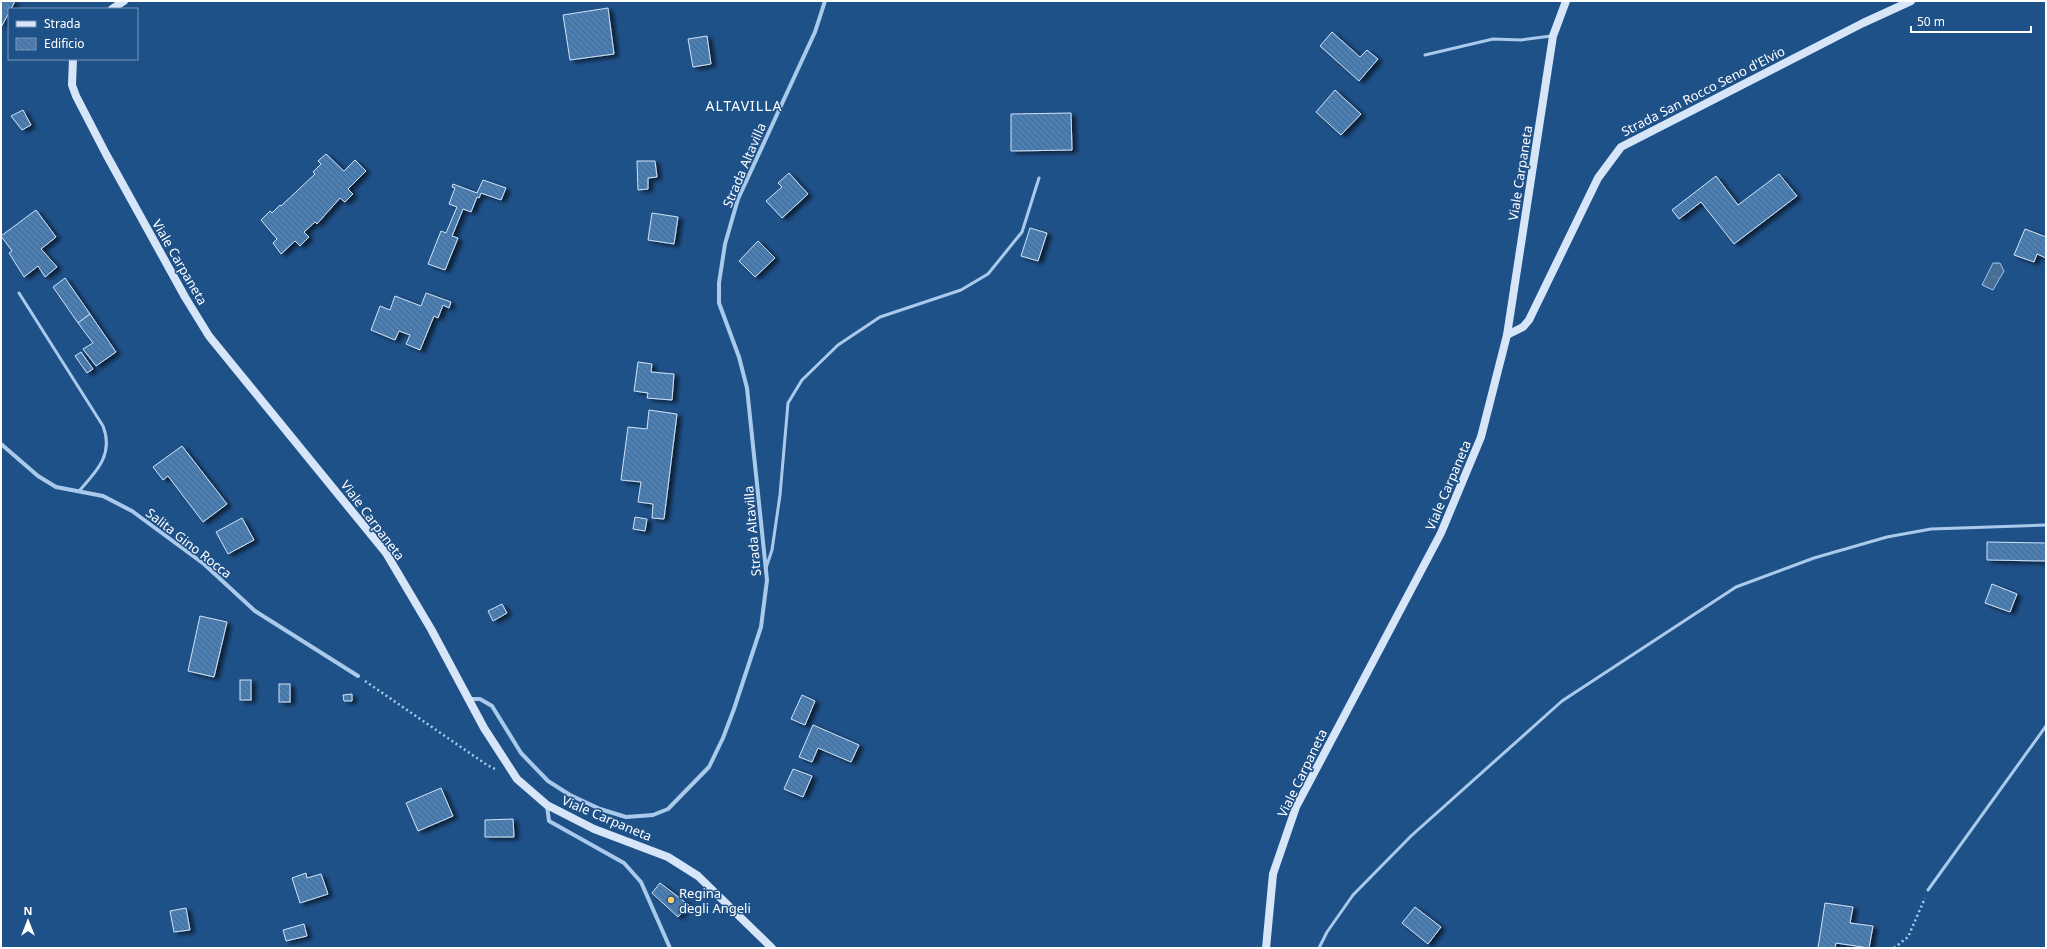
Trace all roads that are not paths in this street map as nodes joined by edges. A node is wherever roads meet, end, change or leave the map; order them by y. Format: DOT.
graph roads {
  1 [pos="124,1"];
  2 [pos="825,1"];
  3 [pos="1566,1"];
  4 [pos="1910,1"];
  5 [pos="114,8"];
  6 [pos="1553,36"];
  7 [pos="1425,55"];
  8 [pos="73,60"];
  9 [pos="1039,178"];
  10 [pos="19,293"];
  11 [pos="1507,335"];
  12 [pos="1,444"];
  13 [pos="80,491"];
  14 [pos="2046,525"];
  15 [pos="766,570"];
  16 [pos="358,676"];
  17 [pos="468,699"];
  18 [pos="2046,726"];
  19 [pos="547,805"];
  20 [pos="1928,890"];
  21 [pos="670,948"];
  22 [pos="772,948"];
  23 [pos="1266,948"];
  24 [pos="1319,948"];
  1 -- 5 [label="main road"];
  2 -- 15 [label="street, Strada Altavilla"];
  3 -- 6 [label="main road, Viale Carpaneta"];
  4 -- 11 [label="main road, Strada San Rocco Seno d'Elvio"];
  6 -- 7 [label="lane"];
  6 -- 11 [label="main road, Viale Carpaneta"];
  8 -- 17 [label="main road, Viale Carpaneta"];
  9 -- 15 [label="lane"];
  10 -- 13 [label="lane"];
  11 -- 23 [label="main road, Viale Carpaneta"];
  12 -- 13 [label="street, Salita Gino Rocca"];
  13 -- 16 [label="street, Salita Gino Rocca"];
  14 -- 24 [label="lane"];
  15 -- 17 [label="street, Strada Altavilla"];
  17 -- 19 [label="main road, Viale Carpaneta"];
  18 -- 20 [label="lane"];
  19 -- 21 [label="street"];
  19 -- 22 [label="main road, Viale Carpaneta"];
}
